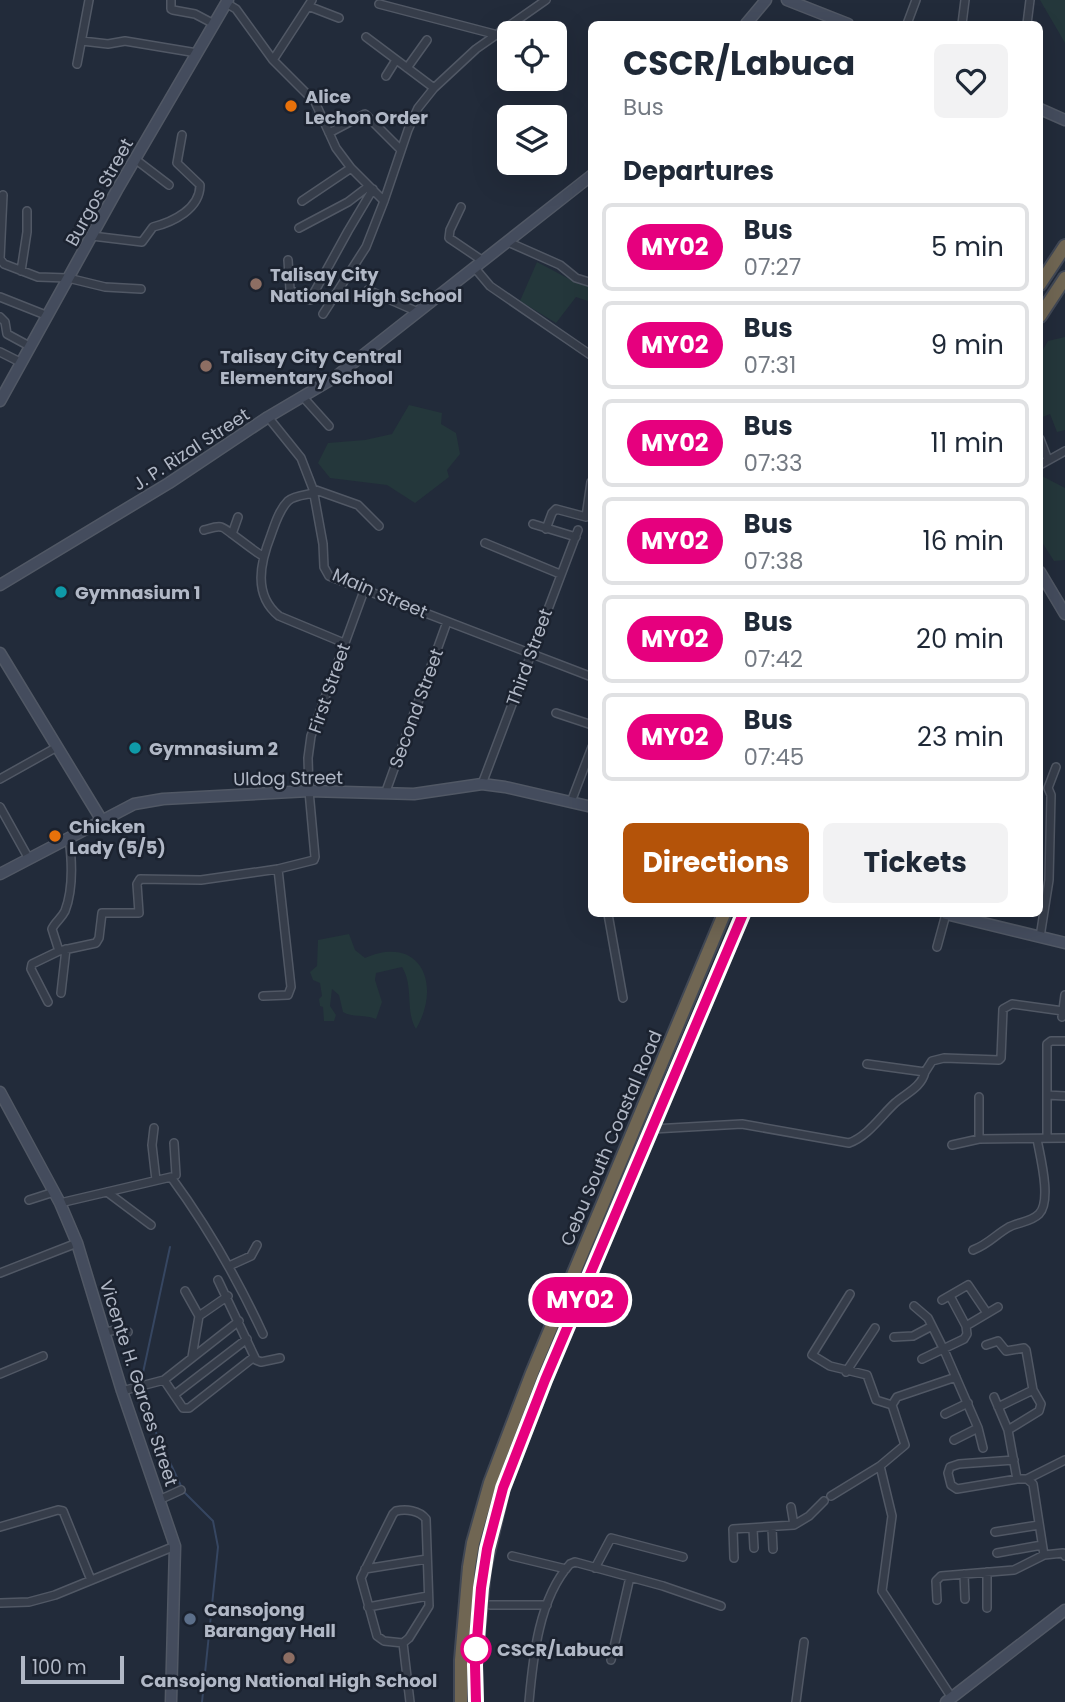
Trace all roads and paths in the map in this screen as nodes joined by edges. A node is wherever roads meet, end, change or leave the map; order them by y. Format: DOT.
graph roads {
  1 [pos="89,0"];
  2 [pos="171,0"];
  3 [pos="546,0"];
  4 [pos="766,0"];
  5 [pos="787,0"];
  6 [pos="916,0"];
  7 [pos="965,0"];
  8 [pos="1030,0"];
  9 [pos="227,1"];
  10 [pos="310,3"];
  11 [pos="379,4"];
  12 [pos="339,18"];
  13 [pos="748,21"];
  14 [pos="840,21"];
  15 [pos="907,21"];
  16 [pos="962,21"];
  17 [pos="1027,21"];
  18 [pos="214,24"];
  19 [pos="494,34"];
  20 [pos="366,37"];
  21 [pos="427,40"];
  22 [pos="82,41"];
  23 [pos="197,53"];
  24 [pos="273,60"];
  25 [pos="396,60"];
  26 [pos="76,64"];
  27 [pos="407,68"];
  28 [pos="386,76"];
  29 [pos="434,89"];
  30 [pos="1043,109"];
  31 [pos="1065,120"];
  32 [pos="329,133"];
  33 [pos="182,135"];
  34 [pos="401,150"];
  35 [pos="135,159"];
  36 [pos="351,168"];
  37 [pos="588,178"];
  38 [pos="169,185"];
  39 [pos="371,188"];
  40 [pos="3,195"];
  41 [pos="302,201"];
  42 [pos="384,201"];
  43 [pos="461,207"];
  44 [pos="27,211"];
  45 [pos="299,228"];
  46 [pos="92,236"];
  47 [pos="508,242"];
  48 [pos="1065,246"];
  49 [pos="288,260"];
  50 [pos="478,264"];
  51 [pos="21,271"];
  52 [pos="68,278"];
  53 [pos="1065,278"];
  54 [pos="1043,279"];
  55 [pos="588,282"];
  56 [pos="141,289"];
  57 [pos="368,290"];
  58 [pos="0,297"];
  59 [pos="1043,311"];
  60 [pos="418,312"];
  61 [pos="323,314"];
  62 [pos="48,316"];
  63 [pos="0,317"];
  64 [pos="31,347"];
  65 [pos="0,352"];
  66 [pos="588,353"];
  67 [pos="22,363"];
  68 [pos="303,397"];
  69 [pos="0,401"];
  70 [pos="268,417"];
  71 [pos="329,426"];
  72 [pos="1043,447"];
  73 [pos="1065,450"];
  74 [pos="1048,460"];
  75 [pos="1043,463"];
  76 [pos="314,491"];
  77 [pos="588,514"];
  78 [pos="238,517"];
  79 [pos="533,524"];
  80 [pos="379,526"];
  81 [pos="546,529"];
  82 [pos="204,530"];
  83 [pos="232,534"];
  84 [pos="485,543"];
  85 [pos="263,556"];
  86 [pos="560,574"];
  87 [pos="1043,577"];
  88 [pos="0,585"];
  89 [pos="365,588"];
  90 [pos="1065,614"];
  91 [pos="447,622"];
  92 [pos="344,643"];
  93 [pos="0,653"];
  94 [pos="530,653"];
  95 [pos="588,675"];
  96 [pos="556,713"];
  97 [pos="588,724"];
  98 [pos="57,747"];
  99 [pos="588,757"];
  100 [pos="1056,767"];
  101 [pos="0,779"];
  102 [pos="482,784"];
  103 [pos="1044,789"];
  104 [pos="309,791"];
  105 [pos="385,794"];
  106 [pos="571,802"];
  107 [pos="588,806"];
  108 [pos="0,807"];
  109 [pos="101,819"];
  110 [pos="69,838"];
  111 [pos="29,859"];
  112 [pos="278,869"];
  113 [pos="0,874"];
  114 [pos="609,917"];
  115 [pos="723,917"];
  116 [pos="742,917"];
  117 [pos="945,917"];
  118 [pos="958,917"];
  119 [pos="1040,937"];
  120 [pos="1065,943"];
  121 [pos="937,947"];
  122 [pos="63,950"];
  123 [pos="61,993"];
  124 [pos="263,996"];
  125 [pos="1065,996"];
  126 [pos="623,998"];
  127 [pos="48,1002"];
  128 [pos="1065,1041"];
  129 [pos="867,1064"];
  130 [pos="925,1072"];
  131 [pos="0,1092"];
  132 [pos="1047,1095"];
  133 [pos="1065,1096"];
  134 [pos="979,1097"];
  135 [pos="154,1128"];
  136 [pos="653,1129"];
  137 [pos="1047,1138"];
  138 [pos="1065,1138"];
  139 [pos="979,1139"];
  140 [pos="1037,1139"];
  141 [pos="174,1143"];
  142 [pos="952,1145"];
  143 [pos="176,1175"];
  144 [pos="156,1180"];
  145 [pos="54,1192"];
  146 [pos="107,1192"];
  147 [pos="29,1200"];
  148 [pos="60,1203"];
  149 [pos="151,1225"];
  150 [pos="77,1243"];
  151 [pos="257,1245"];
  152 [pos="973,1250"];
  153 [pos="229,1266"];
  154 [pos="0,1273"];
  155 [pos="218,1280"];
  156 [pos="185,1291"];
  157 [pos="850,1294"];
  158 [pos="228,1296"];
  159 [pos="915,1306"];
  160 [pos="998,1307"];
  161 [pos="987,1313"];
  162 [pos="199,1316"];
  163 [pos="239,1321"];
  164 [pos="932,1326"];
  165 [pos="966,1326"];
  166 [pos="875,1328"];
  167 [pos="104,1332"];
  168 [pos="128,1332"];
  169 [pos="263,1334"];
  170 [pos="894,1337"];
  171 [pos="247,1339"];
  172 [pos="986,1345"];
  173 [pos="944,1350"];
  174 [pos="43,1356"];
  175 [pos="192,1357"];
  176 [pos="254,1357"];
  177 [pos="280,1357"];
  178 [pos="922,1359"];
  179 [pos="846,1372"];
  180 [pos="0,1374"];
  181 [pos="956,1377"];
  182 [pos="164,1380"];
  183 [pos="1033,1390"];
  184 [pos="122,1391"];
  185 [pos="174,1395"];
  186 [pos="994,1397"];
  187 [pos="968,1403"];
  188 [pos="892,1405"];
  189 [pos="998,1407"];
  190 [pos="945,1414"];
  191 [pos="978,1429"];
  192 [pos="1008,1430"];
  193 [pos="954,1440"];
  194 [pos="983,1448"];
  195 [pos="1014,1460"];
  196 [pos="1065,1460"];
  197 [pos="880,1466"];
  198 [pos="1017,1479"];
  199 [pos="1030,1482"];
  200 [pos="181,1490"];
  201 [pos="159,1500"];
  202 [pos="791,1507"];
  203 [pos="794,1525"];
  204 [pos="1040,1525"];
  205 [pos="0,1527"];
  206 [pos="772,1528"];
  207 [pos="753,1529"];
  208 [pos="995,1532"];
  209 [pos="1042,1545"];
  210 [pos="175,1546"];
  211 [pos="754,1548"];
  212 [pos="773,1549"];
  213 [pos="997,1553"];
  214 [pos="1044,1555"];
  215 [pos="512,1556"];
  216 [pos="682,1556"];
  217 [pos="1065,1556"];
  218 [pos="734,1558"];
  219 [pos="428,1559"];
  220 [pos="365,1569"];
  221 [pos="566,1569"];
  222 [pos="595,1569"];
  223 [pos="986,1572"];
  224 [pos="964,1574"];
  225 [pos="630,1577"];
  226 [pos="91,1580"];
  227 [pos="428,1597"];
  228 [pos="965,1599"];
  229 [pos="937,1600"];
  230 [pos="0,1603"];
  231 [pos="490,1605"];
  232 [pos="547,1605"];
  233 [pos="721,1606"];
  234 [pos="368,1607"];
  235 [pos="987,1608"];
  236 [pos="1065,1610"];
  237 [pos="804,1642"];
  238 [pos="404,1643"];
  239 [pos="611,1660"];
  240 [pos="949,1700"];
  241 [pos="171,1702"];
  242 [pos="410,1702"];
  243 [pos="461,1702"];
  244 [pos="476,1702"];
  245 [pos="529,1702"];
  246 [pos="796,1702"];
  1 -- 22 [label="street"];
  2 -- 18 [label="street"];
  3 -- 19 [label="street"];
  4 -- 13 [label="street"];
  5 -- 14 [label="street"];
  6 -- 15 [label="street"];
  7 -- 16 [label="street"];
  8 -- 17 [label="street"];
  9 -- 18 [label="street, Burgos Street"];
  9 -- 24 [label="street"];
  10 -- 12 [label="street"];
  10 -- 24 [label="street"];
  11 -- 19 [label="street"];
  18 -- 23 [label="street, Burgos Street"];
  19 -- 29 [label="street"];
  20 -- 25 [label="street"];
  21 -- 27 [label="street"];
  22 -- 23 [label="street"];
  22 -- 26 [label="street"];
  23 -- 35 [label="street, Burgos Street"];
  24 -- 32 [label="street"];
  25 -- 27 [label="street"];
  25 -- 28 [label="street"];
  27 -- 29 [label="street"];
  29 -- 34 [label="street"];
  30 -- 31 [label="street"];
  32 -- 34 [label="street"];
  32 -- 36 [label="street"];
  33 -- 46 [label="street"];
  34 -- 42 [label="street"];
  35 -- 38 [label="street"];
  35 -- 46 [label="street, Burgos Street"];
  36 -- 39 [label="street"];
  36 -- 41 [label="street"];
  37 -- 47 [label="street, J. P. Rizal Street"];
  39 -- 42 [label="street"];
  39 -- 45 [label="street"];
  39 -- 49 [label="street"];
  40 -- 51 [label="street"];
  42 -- 61 [label="street"];
  43 -- 50 [label="street"];
  44 -- 51 [label="street"];
  46 -- 52 [label="street, Burgos Street"];
  47 -- 50 [label="street, J. P. Rizal Street"];
  47 -- 55 [label="street"];
  48 -- 54 [label="highway"];
  50 -- 60 [label="street, J. P. Rizal Street"];
  50 -- 66 [label="street"];
  51 -- 52 [label="street"];
  52 -- 56 [label="street"];
  52 -- 62 [label="street, Burgos Street"];
  53 -- 59 [label="highway"];
  57 -- 60 [label="street"];
  58 -- 62 [label="street"];
  60 -- 68 [label="street, J. P. Rizal Street"];
  62 -- 64 [label="street, Burgos Street"];
  63 -- 64 [label="street"];
  64 -- 67 [label="street, Burgos Street"];
  65 -- 67 [label="street"];
  67 -- 69 [label="street, Burgos Street"];
  68 -- 70 [label="street, J. P. Rizal Street"];
  68 -- 71 [label="street"];
  70 -- 76 [label="street, Main Street"];
  70 -- 88 [label="street, J. P. Rizal Street"];
  72 -- 74 [label="street"];
  73 -- 74 [label="street"];
  74 -- 75 [label="street"];
  76 -- 80 [label="street"];
  76 -- 85 [label="street"];
  76 -- 89 [label="street, Main Street"];
  77 -- 81 [label="street"];
  78 -- 83 [label="street"];
  79 -- 81 [label="street"];
  81 -- 86 [label="street, Third Street"];
  82 -- 83 [label="street"];
  83 -- 85 [label="street"];
  84 -- 86 [label="street"];
  85 -- 92 [label="street"];
  86 -- 94 [label="street, Third Street"];
  87 -- 90 [label="street"];
  89 -- 91 [label="street, Main Street"];
  89 -- 92 [label="street, First Street"];
  91 -- 94 [label="street, Main Street"];
  91 -- 105 [label="street, Second Street"];
  92 -- 104 [label="street, First Street"];
  93 -- 98 [label="street"];
  94 -- 95 [label="street, Main Street"];
  94 -- 102 [label="street, Third Street"];
  96 -- 97 [label="street"];
  98 -- 101 [label="street"];
  98 -- 109 [label="street"];
  99 -- 106 [label="street"];
  100 -- 103 [label="street"];
  102 -- 105 [label="street, Uldog Street"];
  102 -- 106 [label="street, Uldog Street"];
  103 -- 119 [label="street"];
  104 -- 105 [label="street, Uldog Street"];
  104 -- 109 [label="street, Uldog Street"];
  104 -- 112 [label="street, First Street"];
  106 -- 107 [label="street, Uldog Street"];
  108 -- 111 [label="street"];
  109 -- 110 [label="street, Uldog Street"];
  110 -- 111 [label="street, Uldog Street"];
  110 -- 122 [label="street"];
  111 -- 113 [label="street, Uldog Street"];
  112 -- 122 [label="street"];
  112 -- 124 [label="street"];
  114 -- 126 [label="street"];
  115 -- 243 [label="highway, Cebu South Coastal Road"];
  116 -- 136 [label="highway, Cebu South Coastal Road"];
  117 -- 121 [label="street"];
  118 -- 119 [label="street"];
  119 -- 120 [label="street"];
  122 -- 123 [label="street"];
  122 -- 127 [label="street"];
  125 -- 130 [label="street"];
  128 -- 132 [label="street"];
  129 -- 130 [label="street"];
  130 -- 136 [label="street"];
  131 -- 145 [label="street, Vicente H. Garces Street"];
  132 -- 133 [label="street"];
  132 -- 137 [label="street"];
  134 -- 139 [label="street"];
  135 -- 144 [label="street"];
  136 -- 244 [label="highway, Cebu South Coastal Road"];
  137 -- 138 [label="street"];
  137 -- 140 [label="street"];
  139 -- 140 [label="street"];
  139 -- 142 [label="street"];
  140 -- 152 [label="street"];
  141 -- 143 [label="street"];
  144 -- 146 [label="street"];
  144 -- 153 [label="street"];
  145 -- 147 [label="street"];
  145 -- 148 [label="street, Vicente H. Garces Street"];
  146 -- 148 [label="street"];
  146 -- 149 [label="street"];
  148 -- 150 [label="street, Vicente H. Garces Street"];
  150 -- 154 [label="street"];
  150 -- 167 [label="street, Vicente H. Garces Street"];
  151 -- 153 [label="street"];
  153 -- 169 [label="street"];
  155 -- 158 [label="street"];
  156 -- 162 [label="street"];
  157 -- 179 [label="street"];
  158 -- 162 [label="street"];
  158 -- 163 [label="street"];
  159 -- 164 [label="street"];
  160 -- 161 [label="street"];
  161 -- 165 [label="street"];
  161 -- 165 [label="street"];
  162 -- 175 [label="street"];
  163 -- 171 [label="street"];
  163 -- 175 [label="street"];
  164 -- 170 [label="street"];
  164 -- 173 [label="street"];
  165 -- 173 [label="street"];
  166 -- 179 [label="street"];
  167 -- 168 [label="street"];
  167 -- 184 [label="street, Vicente H. Garces Street"];
  171 -- 176 [label="street"];
  171 -- 185 [label="street"];
  172 -- 183 [label="street"];
  173 -- 178 [label="street"];
  173 -- 181 [label="street"];
  174 -- 180 [label="street"];
  175 -- 182 [label="street"];
  176 -- 177 [label="street"];
  176 -- 185 [label="street"];
  179 -- 188 [label="street"];
  181 -- 187 [label="street"];
  181 -- 188 [label="street"];
  182 -- 184 [label="street"];
  182 -- 185 [label="street"];
  183 -- 189 [label="street"];
  183 -- 192 [label="street"];
  184 -- 201 [label="street, Vicente H. Garces Street"];
  186 -- 189 [label="street"];
  187 -- 190 [label="street"];
  187 -- 191 [label="street"];
  188 -- 197 [label="street"];
  189 -- 192 [label="street"];
  191 -- 193 [label="street"];
  191 -- 194 [label="street"];
  192 -- 195 [label="street"];
  195 -- 198 [label="street"];
  195 -- 198 [label="street"];
  196 -- 199 [label="street"];
  197 -- 203 [label="street"];
  197 -- 240 [label="street"];
  198 -- 199 [label="street"];
  199 -- 204 [label="street"];
  200 -- 201 [label="street"];
  201 -- 210 [label="street, Vicente H. Garces Street"];
  202 -- 203 [label="street"];
  203 -- 206 [label="street"];
  204 -- 208 [label="street"];
  204 -- 209 [label="street"];
  205 -- 226 [label="street"];
  206 -- 207 [label="street"];
  206 -- 212 [label="street"];
  207 -- 211 [label="street"];
  207 -- 218 [label="street"];
  209 -- 213 [label="street"];
  209 -- 214 [label="street"];
  210 -- 226 [label="street"];
  210 -- 241 [label="street, Vicente H. Garces Street"];
  214 -- 217 [label="street"];
  214 -- 223 [label="street"];
  215 -- 221 [label="street"];
  216 -- 222 [label="street"];
  219 -- 220 [label="street"];
  219 -- 220 [label="street"];
  219 -- 227 [label="street"];
  220 -- 234 [label="street"];
  221 -- 222 [label="street"];
  221 -- 232 [label="street"];
  222 -- 225 [label="street"];
  223 -- 224 [label="street"];
  223 -- 235 [label="street"];
  224 -- 228 [label="street"];
  224 -- 229 [label="street"];
  225 -- 233 [label="street"];
  225 -- 239 [label="street"];
  226 -- 230 [label="street"];
  227 -- 234 [label="street"];
  227 -- 238 [label="street"];
  231 -- 232 [label="street"];
  232 -- 245 [label="street"];
  234 -- 238 [label="street"];
  236 -- 240 [label="street"];
  237 -- 246 [label="street"];
  238 -- 242 [label="street"];
}
